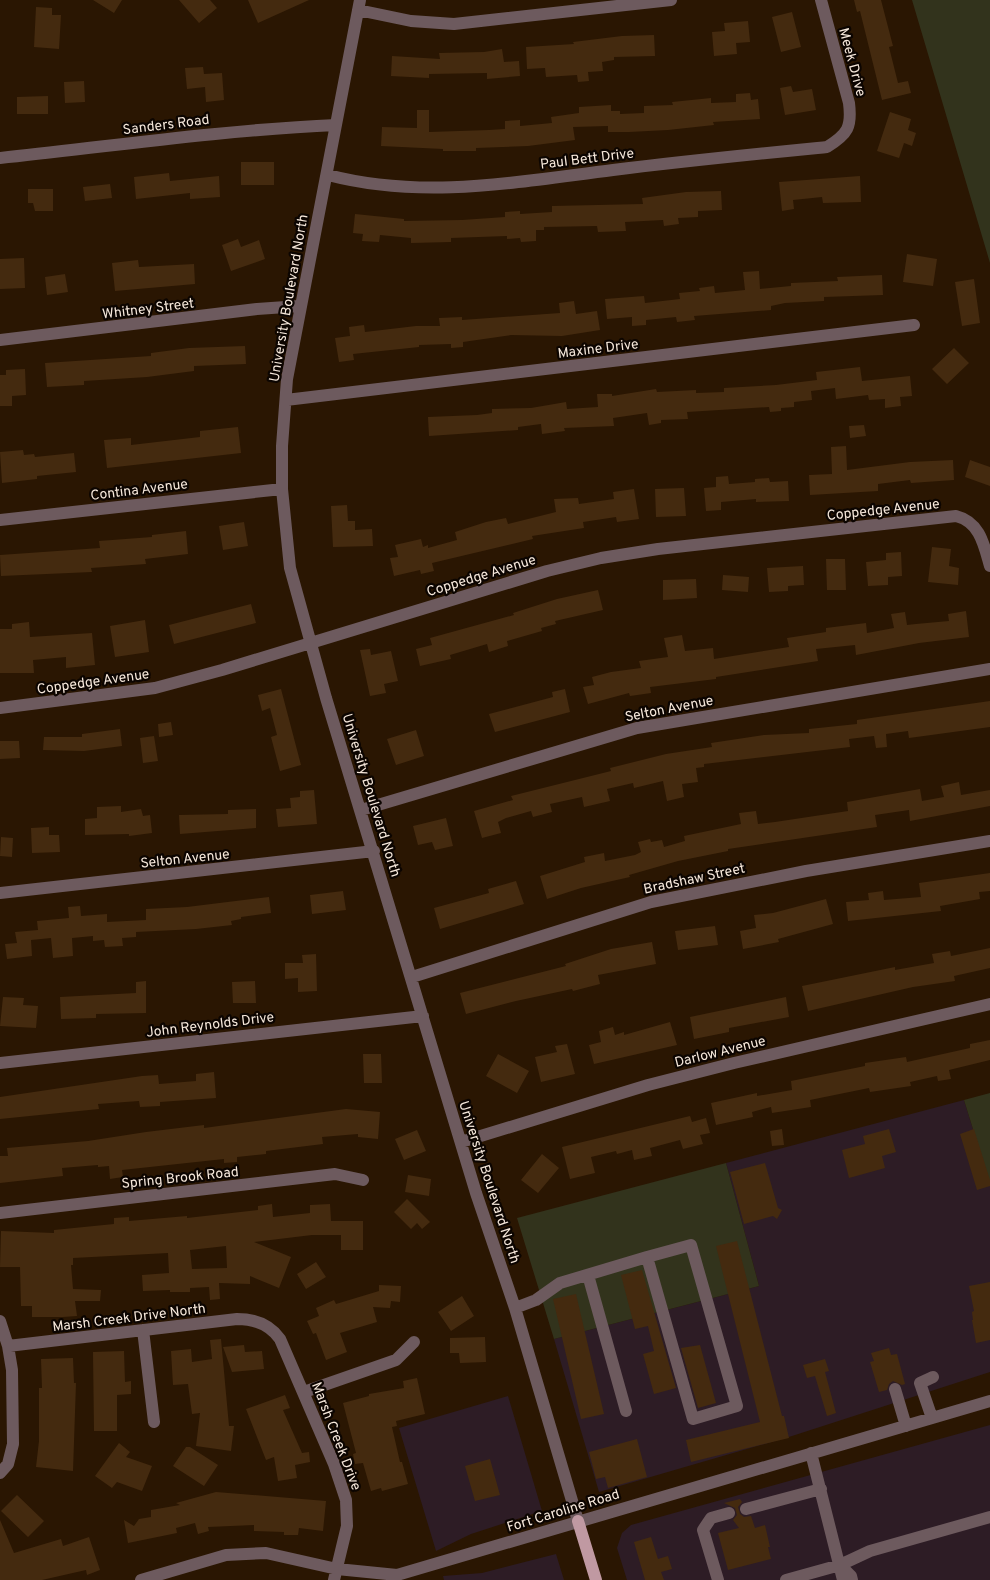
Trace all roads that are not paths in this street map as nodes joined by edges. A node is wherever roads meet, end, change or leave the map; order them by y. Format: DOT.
graph roads {
  1 [pos="671,0"];
  2 [pos="820,0"];
  3 [pos="359,5"];
  4 [pos="336,125"];
  5 [pos="846,132"];
  6 [pos="0,158"];
  7 [pos="328,175"];
  8 [pos="300,306"];
  9 [pos="914,325"];
  10 [pos="0,340"];
  11 [pos="286,400"];
  12 [pos="282,489"];
  13 [pos="0,520"];
  14 [pos="990,566"];
  15 [pos="310,642"];
  16 [pos="990,669"];
  17 [pos="0,708"];
  18 [pos="361,810"];
  19 [pos="990,841"];
  20 [pos="374,851"];
  21 [pos="0,893"];
  22 [pos="412,977"];
  23 [pos="990,1004"];
  24 [pos="423,1016"];
  25 [pos="0,1063"];
  26 [pos="461,1142"];
  27 [pos="363,1180"];
  28 [pos="0,1213"];
  29 [pos="647,1258"];
  30 [pos="588,1274"];
  31 [pos="514,1308"];
  32 [pos="254,1320"];
  33 [pos="0,1321"];
  34 [pos="142,1330"];
  35 [pos="414,1342"];
  36 [pos="8,1346"];
  37 [pos="933,1377"];
  38 [pos="895,1389"];
  39 [pos="304,1392"];
  40 [pos="990,1401"];
  41 [pos="626,1411"];
  42 [pos="932,1418"];
  43 [pos="154,1422"];
  44 [pos="906,1426"];
  45 [pos="811,1453"];
  46 [pos="0,1473"];
  47 [pos="821,1489"];
  48 [pos="746,1509"];
  49 [pos="730,1513"];
  50 [pos="990,1517"];
  51 [pos="578,1521"];
  52 [pos="840,1565"];
  53 [pos="336,1574"];
  54 [pos="141,1580"];
  55 [pos="596,1580"];
  56 [pos="718,1580"];
  57 [pos="786,1580"];
  58 [pos="843,1580"];
  59 [pos="852,1580"];
  1 -- 3 [label="street"];
  2 -- 5 [label="street, Meek Drive"];
  3 -- 4 [label="street, University Boulevard North"];
  4 -- 6 [label="street, Sanders Road"];
  4 -- 7 [label="street, University Boulevard North"];
  5 -- 7 [label="street, Paul Bett Drive"];
  7 -- 8 [label="street, University Boulevard North"];
  8 -- 10 [label="street, Whitney Street"];
  8 -- 11 [label="street, University Boulevard North"];
  9 -- 11 [label="street, Maxine Drive"];
  11 -- 12 [label="street, University Boulevard North"];
  12 -- 13 [label="street, Contina Avenue"];
  12 -- 15 [label="street, University Boulevard North"];
  14 -- 15 [label="street, Coppedge Avenue"];
  15 -- 17 [label="street, Coppedge Avenue"];
  15 -- 18 [label="street, University Boulevard North"];
  16 -- 18 [label="street, Selton Avenue"];
  18 -- 20 [label="street, University Boulevard North"];
  19 -- 22 [label="street, Bradshaw Street"];
  20 -- 21 [label="street, Selton Avenue"];
  20 -- 22 [label="street, University Boulevard North"];
  22 -- 24 [label="street, University Boulevard North"];
  23 -- 26 [label="street, Darlow Avenue"];
  24 -- 25 [label="street, John Reynolds Drive"];
  24 -- 26 [label="street, University Boulevard North"];
  26 -- 31 [label="street, University Boulevard North"];
  27 -- 28 [label="street, Spring Brook Road"];
  29 -- 29 [label="street"];
  29 -- 30 [label="street"];
  30 -- 31 [label="street"];
  30 -- 41 [label="street"];
  31 -- 51 [label="street, University Boulevard North"];
  32 -- 34 [label="street, Marsh Creek Drive North"];
  32 -- 39 [label="street, Marsh Creek Drive"];
  33 -- 36 [label="street"];
  34 -- 36 [label="street, Marsh Creek Drive North"];
  34 -- 43 [label="street"];
  35 -- 39 [label="street"];
  36 -- 46 [label="street"];
  37 -- 42 [label="street"];
  38 -- 44 [label="street"];
  39 -- 53 [label="street, Marsh Creek Drive"];
  40 -- 42 [label="street, Fort Caroline Road"];
  42 -- 44 [label="street, Fort Caroline Road"];
  44 -- 45 [label="street, Fort Caroline Road"];
  45 -- 47 [label="street"];
  45 -- 51 [label="street, Fort Caroline Road"];
  47 -- 48 [label="street"];
  47 -- 52 [label="street"];
  49 -- 56 [label="street"];
  50 -- 52 [label="street"];
  51 -- 53 [label="street, Fort Caroline Road"];
  51 -- 55 [label="main road, University Boulevard North"];
  52 -- 57 [label="street"];
  52 -- 58 [label="street"];
  52 -- 59 [label="street"];
  53 -- 54 [label="street, Fort Caroline Road"];
}
